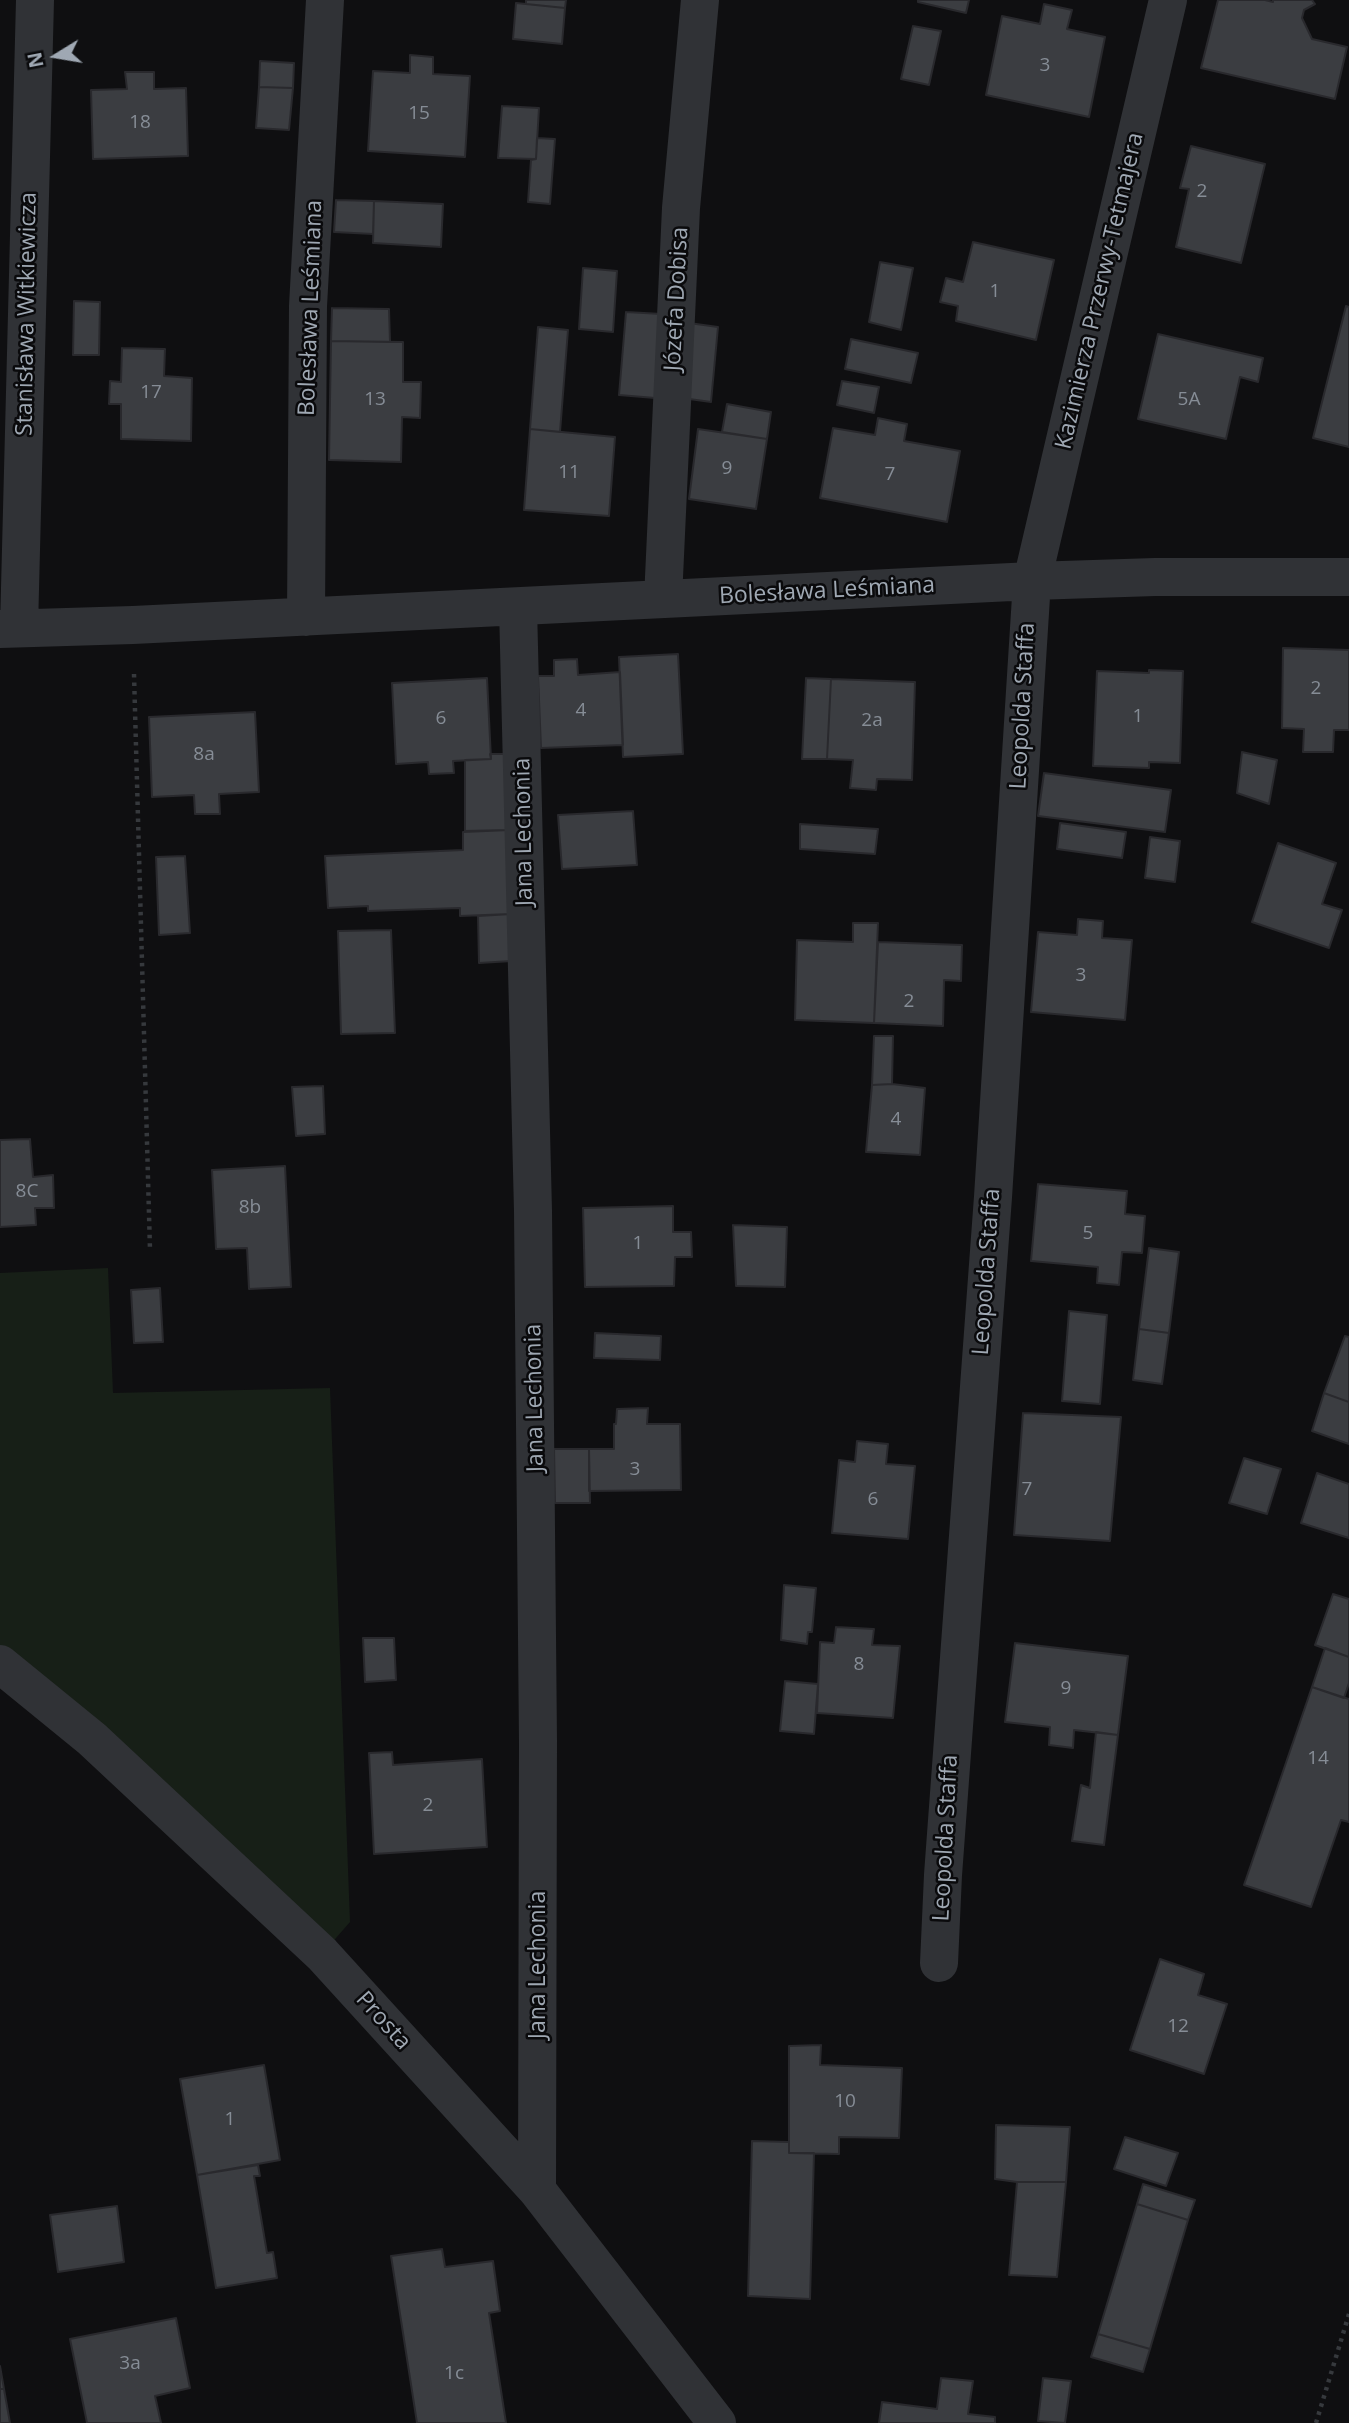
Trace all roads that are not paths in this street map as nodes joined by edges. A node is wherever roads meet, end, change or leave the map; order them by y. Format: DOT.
graph roads {
  1 [pos="35,0"];
  2 [pos="325,0"];
  3 [pos="700,0"];
  4 [pos="1168,0"];
  5 [pos="1349,577"];
  6 [pos="1032,581"];
  7 [pos="663,599"];
  8 [pos="518,607"];
  9 [pos="306,617"];
  10 [pos="10,628"];
  11 [pos="0,1664"];
  12 [pos="939,1962"];
  13 [pos="537,2190"];
  14 [pos="717,2423"];
  1 -- 10 [label="street, Stanisława Witkiewicza"];
  2 -- 9 [label="street, Bolesława Leśmiana"];
  3 -- 7 [label="street, Józefa Dobisa"];
  4 -- 6 [label="street, Kazimierza Przerwy-Tetmajera"];
  5 -- 6 [label="street, Bolesława Leśmiana"];
  6 -- 7 [label="street, Bolesława Leśmiana"];
  6 -- 12 [label="street, Leopolda Staffa"];
  7 -- 8 [label="street, Bolesława Leśmiana"];
  8 -- 9 [label="street, Bolesława Leśmiana"];
  8 -- 13 [label="street, Jana Lechonia"];
  9 -- 10 [label="street, Bolesława Leśmiana"];
  11 -- 13 [label="street, Prosta"];
  13 -- 14 [label="street, Prosta"];
}
